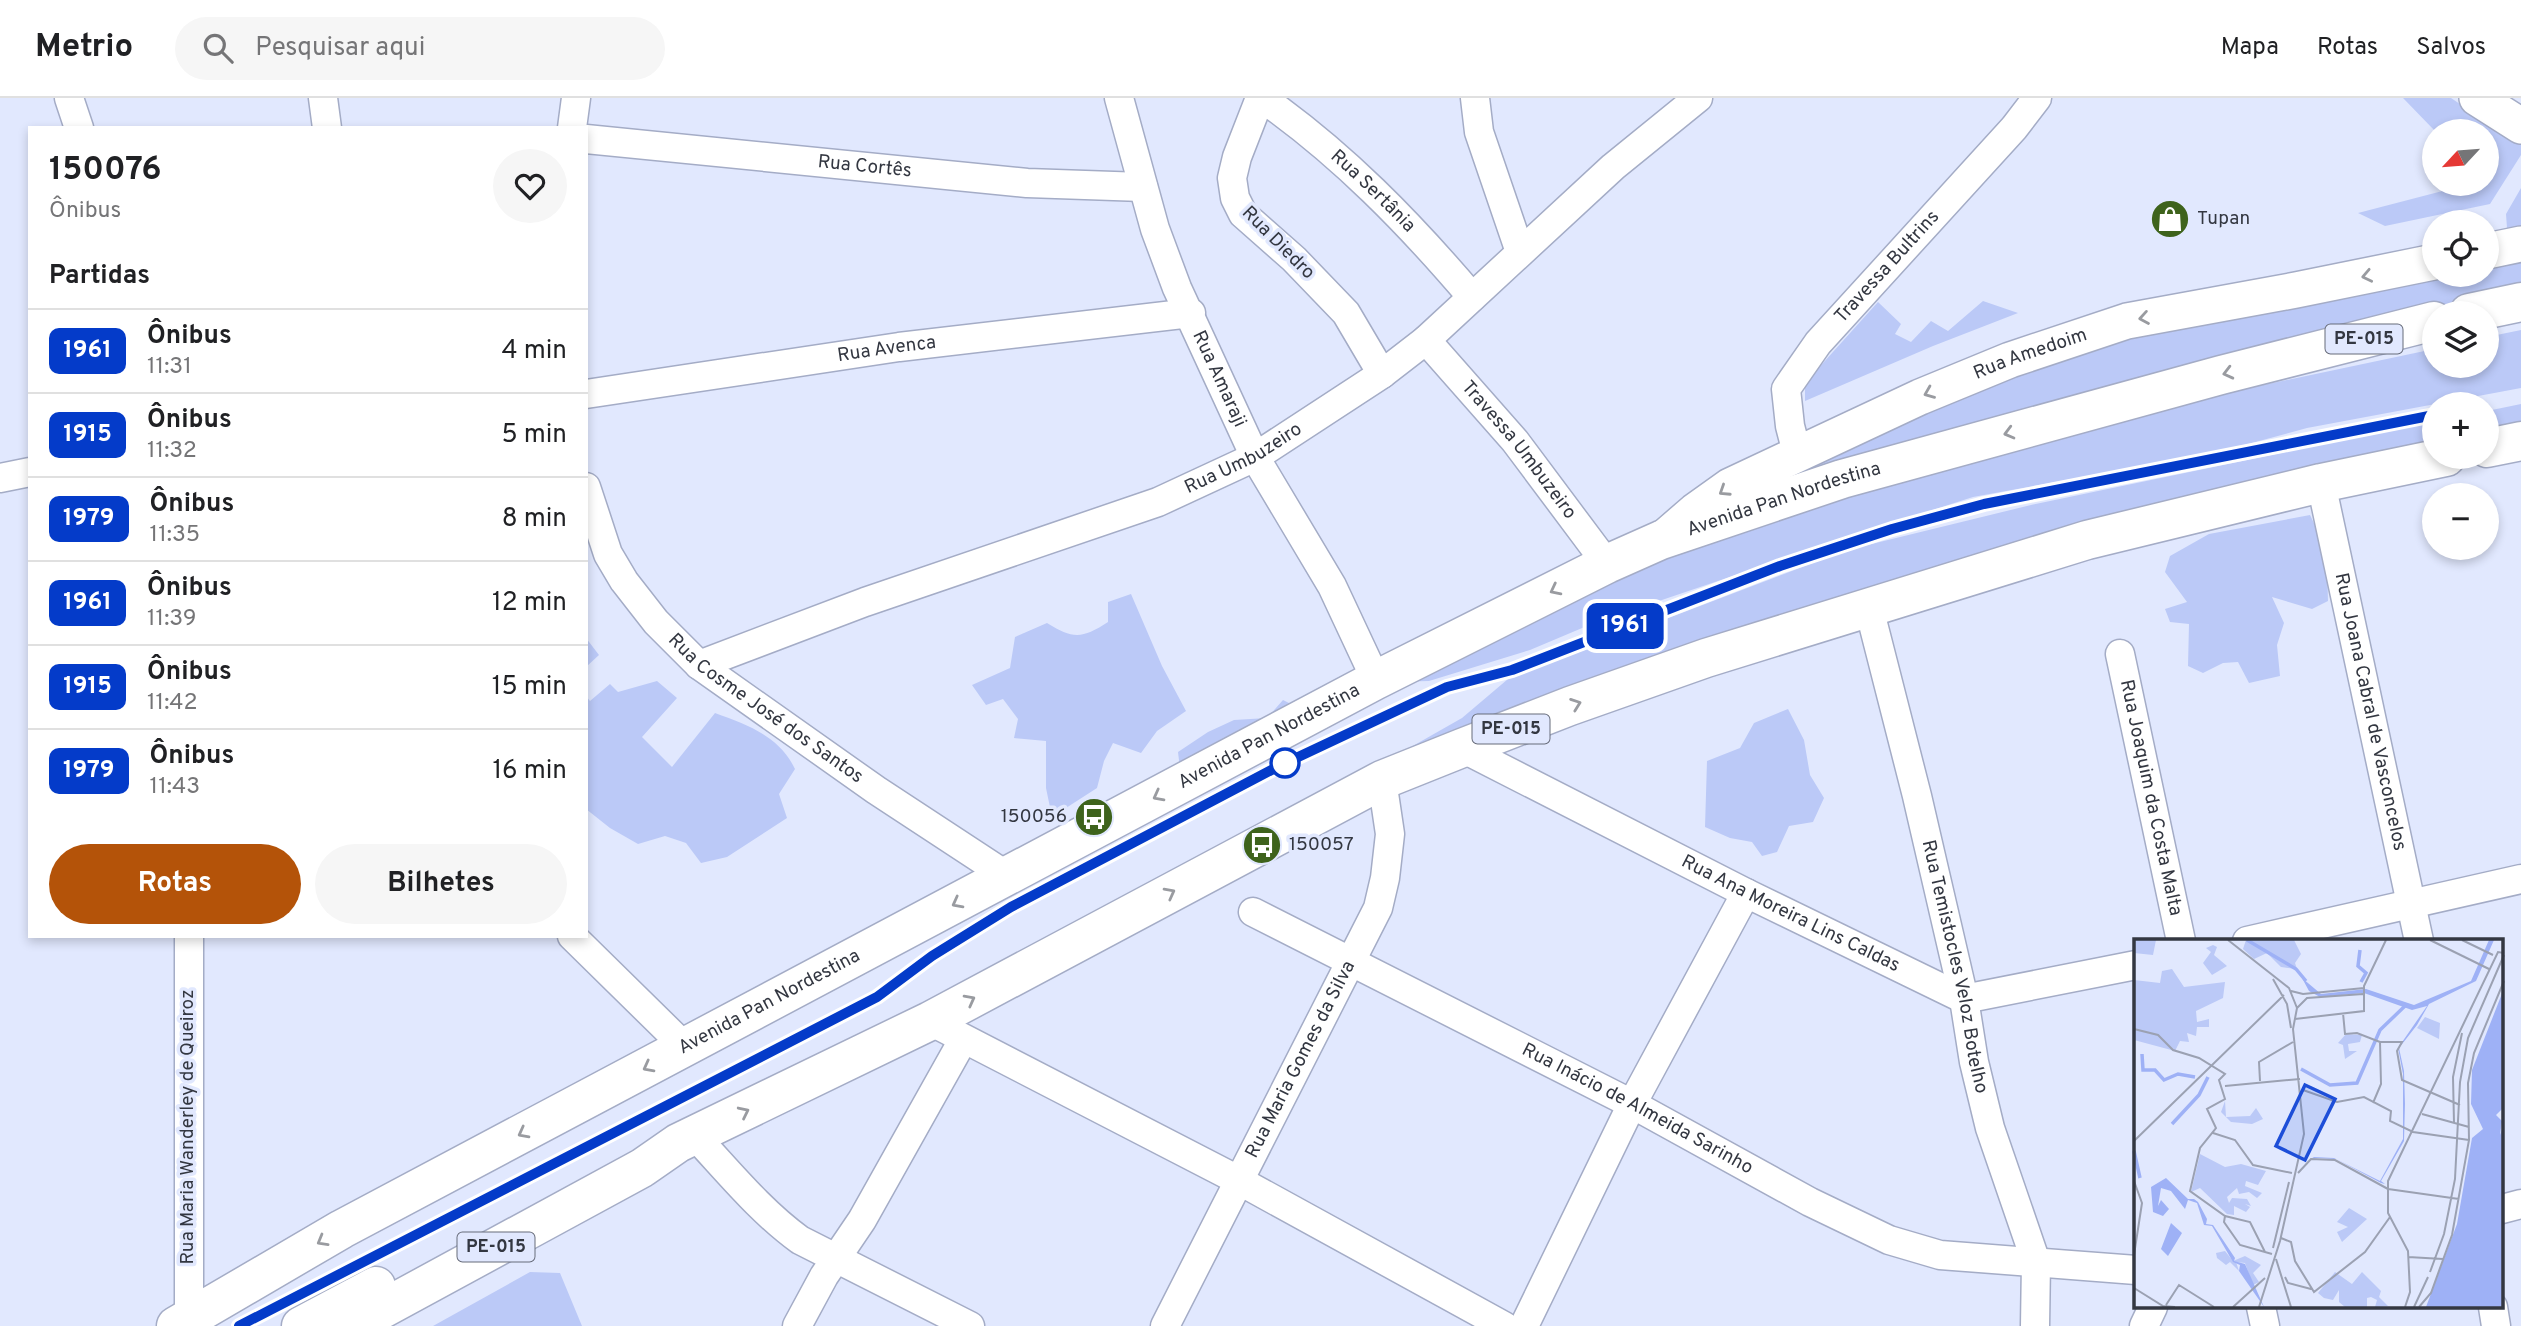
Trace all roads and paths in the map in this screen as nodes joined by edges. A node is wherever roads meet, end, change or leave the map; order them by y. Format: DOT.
graph roads {
  1 [pos="69,98"];
  2 [pos="323,98"];
  3 [pos="576,98"];
  4 [pos="1119,98"];
  5 [pos="1261,98"];
  6 [pos="1475,98"];
  7 [pos="1698,98"];
  8 [pos="2037,98"];
  9 [pos="2477,98"];
  10 [pos="78,126"];
  11 [pos="327,126"];
  12 [pos="572,126"];
  13 [pos="2521,126"];
  14 [pos="588,139"];
  15 [pos="1143,187"];
  16 [pos="1520,252"];
  17 [pos="2422,264"];
  18 [pos="1472,297"];
  19 [pos="2521,302"];
  20 [pos="2499,307"];
  21 [pos="1191,313"];
  22 [pos="2422,324"];
  23 [pos="1426,340"];
  24 [pos="1382,374"];
  25 [pos="588,394"];
  26 [pos="2521,441"];
  27 [pos="2499,446"];
  28 [pos="1797,453"];
  29 [pos="1255,457"];
  30 [pos="2422,462"];
  31 [pos="28,472"];
  32 [pos="0,478"];
  33 [pos="2322,484"];
  34 [pos="588,493"];
  35 [pos="1661,540"];
  36 [pos="1607,564"];
  37 [pos="1869,608"];
  38 [pos="2120,654"];
  39 [pos="699,665"];
  40 [pos="1376,680"];
  41 [pos="1462,748"];
  42 [pos="1382,780"];
  43 [pos="1007,876"];
  44 [pos="2521,879"];
  45 [pos="1746,893"];
  46 [pos="2412,904"];
  47 [pos="1253,912"];
  48 [pos="188,938"];
  49 [pos="574,938"];
  50 [pos="2181,939"];
  51 [pos="2256,939"];
  52 [pos="2419,939"];
  53 [pos="1350,962"];
  54 [pos="2134,965"];
  55 [pos="1964,999"];
  56 [pos="930,1021"];
  57 [pos="963,1040"];
  58 [pos="685,1048"];
  59 [pos="1632,1104"];
  60 [pos="687,1140"];
  61 [pos="1238,1180"];
  62 [pos="2521,1204"];
  63 [pos="2504,1208"];
  64 [pos="837,1258"];
  65 [pos="2035,1262"];
  66 [pos="2134,1270"];
  67 [pos="2153,1308"];
  68 [pos="2261,1308"];
  69 [pos="2493,1308"];
  70 [pos="347,1314"];
  71 [pos="182,1322"];
  72 [pos="301,1326"];
  73 [pos="797,1326"];
  74 [pos="970,1326"];
  75 [pos="1165,1326"];
  76 [pos="1504,1326"];
  77 [pos="1524,1326"];
  78 [pos="2035,1326"];
  79 [pos="2144,1326"];
  80 [pos="2265,1326"];
  81 [pos="2496,1326"];
  1 -- 10 [label="street"];
  2 -- 11 [label="street"];
  3 -- 12 [label="street"];
  4 -- 15 [label="street, Rua Amaraji"];
  5 -- 18 [label="street, Rua Sertânia"];
  5 -- 24 [label="street, Rua Diedro"];
  6 -- 16 [label="street"];
  7 -- 16 [label="street, Rua Umbuzeiro"];
  8 -- 28 [label="street, Travessa Bultrins"];
  9 -- 13 [label="main road"];
  14 -- 15 [label="street, Rua Cortês"];
  15 -- 21 [label="street, Rua Amaraji"];
  16 -- 18 [label="street, Rua Umbuzeiro"];
  17 -- 28 [label="main road, Rua Amedoim, one-way"];
  18 -- 23 [label="street, Rua Umbuzeiro"];
  19 -- 20 [label="highway"];
  21 -- 25 [label="street, Rua Avenca"];
  21 -- 29 [label="street, Rua Amaraji"];
  22 -- 35 [label="highway, Avenida Pan Nordestina / PE-015, one-way"];
  23 -- 24 [label="street, Rua Umbuzeiro"];
  23 -- 36 [label="street, Travessa Umbuzeiro"];
  24 -- 29 [label="street, Rua Umbuzeiro"];
  26 -- 27 [label="highway"];
  28 -- 35 [label="main road, Rua Amedoim, one-way"];
  29 -- 39 [label="street, Rua Umbuzeiro"];
  29 -- 40 [label="street, Rua Amaraji"];
  30 -- 33 [label="highway, PE-015"];
  31 -- 32 [label="street"];
  33 -- 37 [label="highway, PE-015"];
  33 -- 46 [label="street, Rua Joana Cabral de Vasconcelos"];
  34 -- 39 [label="street, Rua Cosme José dos Santos"];
  35 -- 36 [label="highway, Avenida Pan Nordestina / PE-015"];
  36 -- 40 [label="highway, Avenida Pan Nordestina / PE-015, one-way"];
  41 -- 37 [label="highway, PE-015, one-way"];
  37 -- 55 [label="street, Rua Temistocles Veloz Botelho"];
  38 -- 50 [label="street, Rua Joaquim da Costa Malta"];
  39 -- 43 [label="street, Rua Cosme José dos Santos"];
  40 -- 43 [label="highway, Avenida Pan Nordestina / PE-015, one-way"];
  41 -- 42 [label="highway, PE-015"];
  41 -- 45 [label="street, Rua Ana Moreira Lins Caldas"];
  42 -- 53 [label="street, Rua Maria Gomes da Silva"];
  56 -- 42 [label="highway, PE-015, one-way"];
  43 -- 58 [label="highway, Avenida Pan Nordestina / PE-015, one-way"];
  44 -- 46 [label="street"];
  45 -- 55 [label="street, Rua Ana Moreira Lins Caldas"];
  45 -- 59 [label="street"];
  46 -- 51 [label="street"];
  46 -- 52 [label="street, Rua Joana Cabral de Vasconcelos"];
  47 -- 53 [label="street, Rua Inácio de Almeida Sarinho"];
  48 -- 71 [label="street, Rua Maria Wanderley de Queiroz"];
  49 -- 58 [label="street"];
  53 -- 59 [label="street, Rua Inácio de Almeida Sarinho"];
  53 -- 61 [label="street, Rua Maria Gomes da Silva"];
  54 -- 55 [label="street"];
  55 -- 65 [label="street, Rua Temistocles Veloz Botelho"];
  56 -- 57 [label="street"];
  60 -- 56 [label="highway, PE-015, one-way"];
  57 -- 61 [label="street"];
  57 -- 64 [label="street"];
  58 -- 71 [label="highway, Avenida Pan Nordestina / PE-015, one-way"];
  59 -- 65 [label="street, Rua Inácio de Almeida Sarinho"];
  59 -- 77 [label="street"];
  60 -- 64 [label="street"];
  60 -- 70 [label="highway, PE-015"];
  61 -- 75 [label="street, Rua Maria Gomes da Silva"];
  61 -- 76 [label="street"];
  62 -- 63 [label="street"];
  64 -- 73 [label="street"];
  64 -- 74 [label="street"];
  65 -- 66 [label="street, Rua Inácio de Almeida Sarinho"];
  65 -- 78 [label="street, Rua Temistocles Veloz Botelho"];
  67 -- 79 [label="street"];
  68 -- 80 [label="street"];
  69 -- 81 [label="street"];
  70 -- 72 [label="highway, PE-015"];
}
